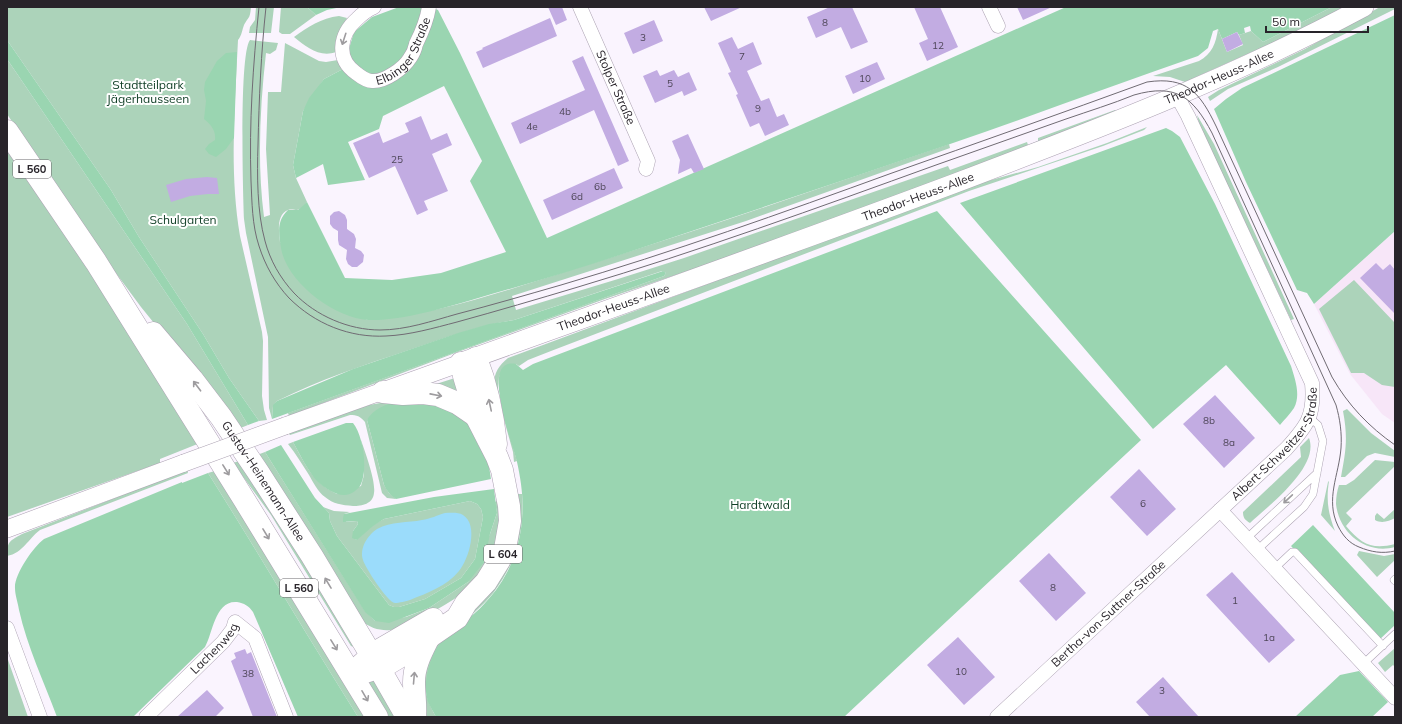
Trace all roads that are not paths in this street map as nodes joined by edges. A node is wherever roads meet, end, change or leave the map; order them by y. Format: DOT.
graph roads {
  1 [pos="374,7"];
  2 [pos="429,7"];
  3 [pos="580,7"];
  4 [pos="989,7"];
  5 [pos="1364,7"];
  6 [pos="998,26"];
  7 [pos="1177,96"];
  8 [pos="7,132"];
  9 [pos="646,169"];
  10 [pos="96,262"];
  11 [pos="469,360"];
  12 [pos="383,392"];
  13 [pos="476,416"];
  14 [pos="1309,417"];
  15 [pos="499,464"];
  16 [pos="1317,473"];
  17 [pos="1220,510"];
  18 [pos="7,529"];
  19 [pos="1247,538"];
  20 [pos="1257,550"];
  21 [pos="1275,568"];
  22 [pos="466,603"];
  23 [pos="348,617"];
  24 [pos="7,628"];
  25 [pos="1395,634"];
  26 [pos="399,639"];
  27 [pos="428,639"];
  28 [pos="1383,646"];
  29 [pos="376,662"];
  30 [pos="1363,664"];
  31 [pos="352,675"];
  32 [pos="1395,698"];
  33 [pos="40,717"];
  34 [pos="146,717"];
  35 [pos="286,717"];
  36 [pos="377,717"];
  37 [pos="407,717"];
  38 [pos="415,717"];
  39 [pos="997,717"];
  1 -- 2 [label="street, Elbinger Straße, one-way"];
  3 -- 9 [label="street, Stolper Straße"];
  4 -- 6 [label="street"];
  5 -- 7 [label="main road, Theodor-Heuss-Allee"];
  7 -- 11 [label="main road, Theodor-Heuss-Allee"];
  7 -- 14 [label="street, Albert-Schweitzer-Straße"];
  8 -- 10 [label="main road, Gustav-Heinemann-Allee / L 560"];
  23 -- 10 [label="main road, Gustav-Heinemann-Allee / L 560, one-way"];
  10 -- 31 [label="main road, Gustav-Heinemann-Allee / L 560, one-way"];
  11 -- 12 [label="street"];
  11 -- 13 [label="main road, L 604"];
  15 -- 11 [label="main road, L 604, one-way"];
  12 -- 13 [label="main road, L 604, one-way"];
  12 -- 18 [label="street, bridge"];
  13 -- 15 [label="main road, L 604"];
  14 -- 16 [label="lane"];
  14 -- 17 [label="street, Albert-Schweitzer-Straße"];
  15 -- 22 [label="main road, L 604"];
  16 -- 19 [label="lane, one-way"];
  16 -- 20 [label="lane"];
  17 -- 19 [label="street, Albert-Schweitzer-Straße"];
  17 -- 39 [label="street, Bertha-von-Suttner-Straße"];
  19 -- 20 [label="street, Albert-Schweitzer-Straße"];
  20 -- 21 [label="street, Albert-Schweitzer-Straße"];
  21 -- 28 [label="lane"];
  21 -- 30 [label="street, Albert-Schweitzer-Straße"];
  22 -- 26 [label="main road, L 604"];
  22 -- 27 [label="main road, L 604"];
  23 -- 26 [label="main road"];
  23 -- 29 [label="main road, Gustav-Heinemann-Allee / L 560"];
  24 -- 33 [label="street"];
  25 -- 28 [label="lane"];
  26 -- 29 [label="main road, L 604"];
  27 -- 29 [label="main road, L 604"];
  38 -- 27 [label="main road, L 604, one-way"];
  28 -- 30 [label="lane"];
  29 -- 31 [label="main road"];
  29 -- 37 [label="main road, Gustav-Heinemann-Allee / L 560"];
  30 -- 32 [label="street, Albert-Schweitzer-Straße"];
  31 -- 36 [label="main road, Gustav-Heinemann-Allee / L 560, one-way"];
  34 -- 35 [label="street, Lachenweg"];
}
